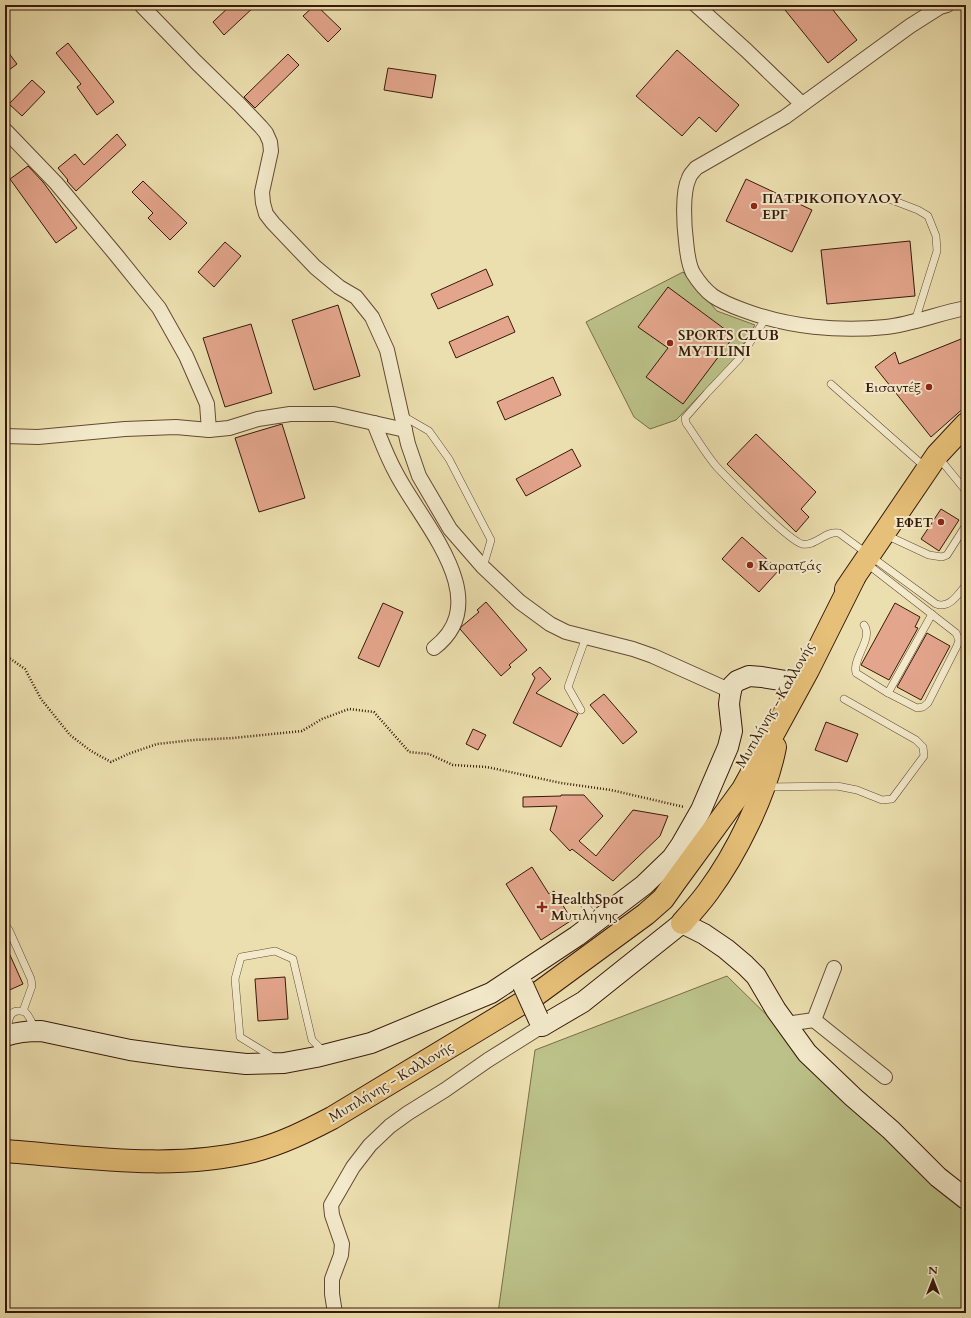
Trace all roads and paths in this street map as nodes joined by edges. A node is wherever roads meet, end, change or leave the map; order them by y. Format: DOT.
graph roads {
  1 [pos="141,5"];
  2 [pos="696,5"];
  3 [pos="947,5"];
  4 [pos="802,104"];
  5 [pos="5,130"];
  6 [pos="884,197"];
  7 [pos="966,308"];
  8 [pos="766,318"];
  9 [pos="914,321"];
  10 [pos="831,384"];
  11 [pos="401,415"];
  12 [pos="374,423"];
  13 [pos="966,424"];
  14 [pos="208,430"];
  15 [pos="404,430"];
  16 [pos="5,436"];
  17 [pos="932,462"];
  18 [pos="966,491"];
  19 [pos="966,525"];
  20 [pos="883,533"];
  21 [pos="862,565"];
  22 [pos="483,567"];
  23 [pos="966,585"];
  24 [pos="932,614"];
  25 [pos="864,625"];
  26 [pos="586,637"];
  27 [pos="434,648"];
  28 [pos="5,655"];
  29 [pos="789,690"];
  30 [pos="732,691"];
  31 [pos="888,693"];
  32 [pos="844,699"];
  33 [pos="581,710"];
  34 [pos="780,722"];
  35 [pos="764,787"];
  36 [pos="700,810"];
  37 [pos="707,838"];
  38 [pos="580,899"];
  39 [pos="598,920"];
  40 [pos="682,923"];
  41 [pos="5,925"];
  42 [pos="834,968"];
  43 [pos="520,980"];
  44 [pos="23,1011"];
  45 [pos="8,1015"];
  46 [pos="814,1020"];
  47 [pos="540,1022"];
  48 [pos="786,1024"];
  49 [pos="36,1031"];
  50 [pos="6,1036"];
  51 [pos="327,1054"];
  52 [pos="284,1063"];
  53 [pos="885,1078"];
  54 [pos="5,1151"];
  55 [pos="966,1199"];
  56 [pos="335,1313"];
  1 -- 11 [label="street"];
  2 -- 4 [label="street"];
  3 -- 4 [label="street"];
  4 -- 8 [label="street"];
  5 -- 14 [label="street"];
  6 -- 9 [label="lane"];
  7 -- 9 [label="street"];
  8 -- 9 [label="street"];
  8 -- 21 [label="lane"];
  10 -- 17 [label="lane"];
  11 -- 15 [label="street"];
  11 -- 22 [label="lane"];
  12 -- 14 [label="street"];
  12 -- 15 [label="street"];
  12 -- 27 [label="street"];
  13 -- 17 [label="main road, Μυτιλήνης - Καλλονής"];
  14 -- 16 [label="street"];
  15 -- 22 [label="street"];
  17 -- 18 [label="lane"];
  17 -- 20 [label="main road, Μυτιλήνης - Καλλονής"];
  19 -- 20 [label="lane"];
  20 -- 21 [label="main road, Μυτιλήνης - Καλλονής"];
  21 -- 23 [label="lane"];
  21 -- 24 [label="lane"];
  21 -- 29 [label="main road, Μυτιλήνης - Καλλονής"];
  22 -- 26 [label="street"];
  24 -- 31 [label="lane"];
  24 -- 31 [label="lane"];
  25 -- 31 [label="lane"];
  26 -- 30 [label="street"];
  26 -- 33 [label="lane"];
  28 -- 36 [label="path"];
  29 -- 30 [label="street"];
  29 -- 34 [label="main road, Μυτιλήνης - Καλλονής"];
  29 -- 37 [label="main road, Μυτιλήνης - Καλλονής"];
  30 -- 36 [label="street"];
  32 -- 35 [label="lane"];
  34 -- 35 [label="main road"];
  34 -- 37 [label="main road, Μυτιλήνης - Καλλονής"];
  35 -- 40 [label="main road"];
  36 -- 39 [label="street"];
  37 -- 54 [label="main road, Μυτιλήνης - Καλλονής"];
  38 -- 39 [label="lane"];
  39 -- 43 [label="street"];
  40 -- 47 [label="street"];
  40 -- 48 [label="street"];
  41 -- 44 [label="lane"];
  42 -- 46 [label="street"];
  43 -- 47 [label="street, bridge"];
  43 -- 51 [label="street"];
  44 -- 45 [label="lane"];
  44 -- 49 [label="lane"];
  45 -- 50 [label="lane"];
  46 -- 48 [label="street"];
  46 -- 53 [label="street"];
  47 -- 56 [label="street"];
  48 -- 55 [label="street"];
  49 -- 50 [label="street"];
  49 -- 52 [label="street"];
  51 -- 52 [label="street"];
  51 -- 52 [label="lane"];
}
